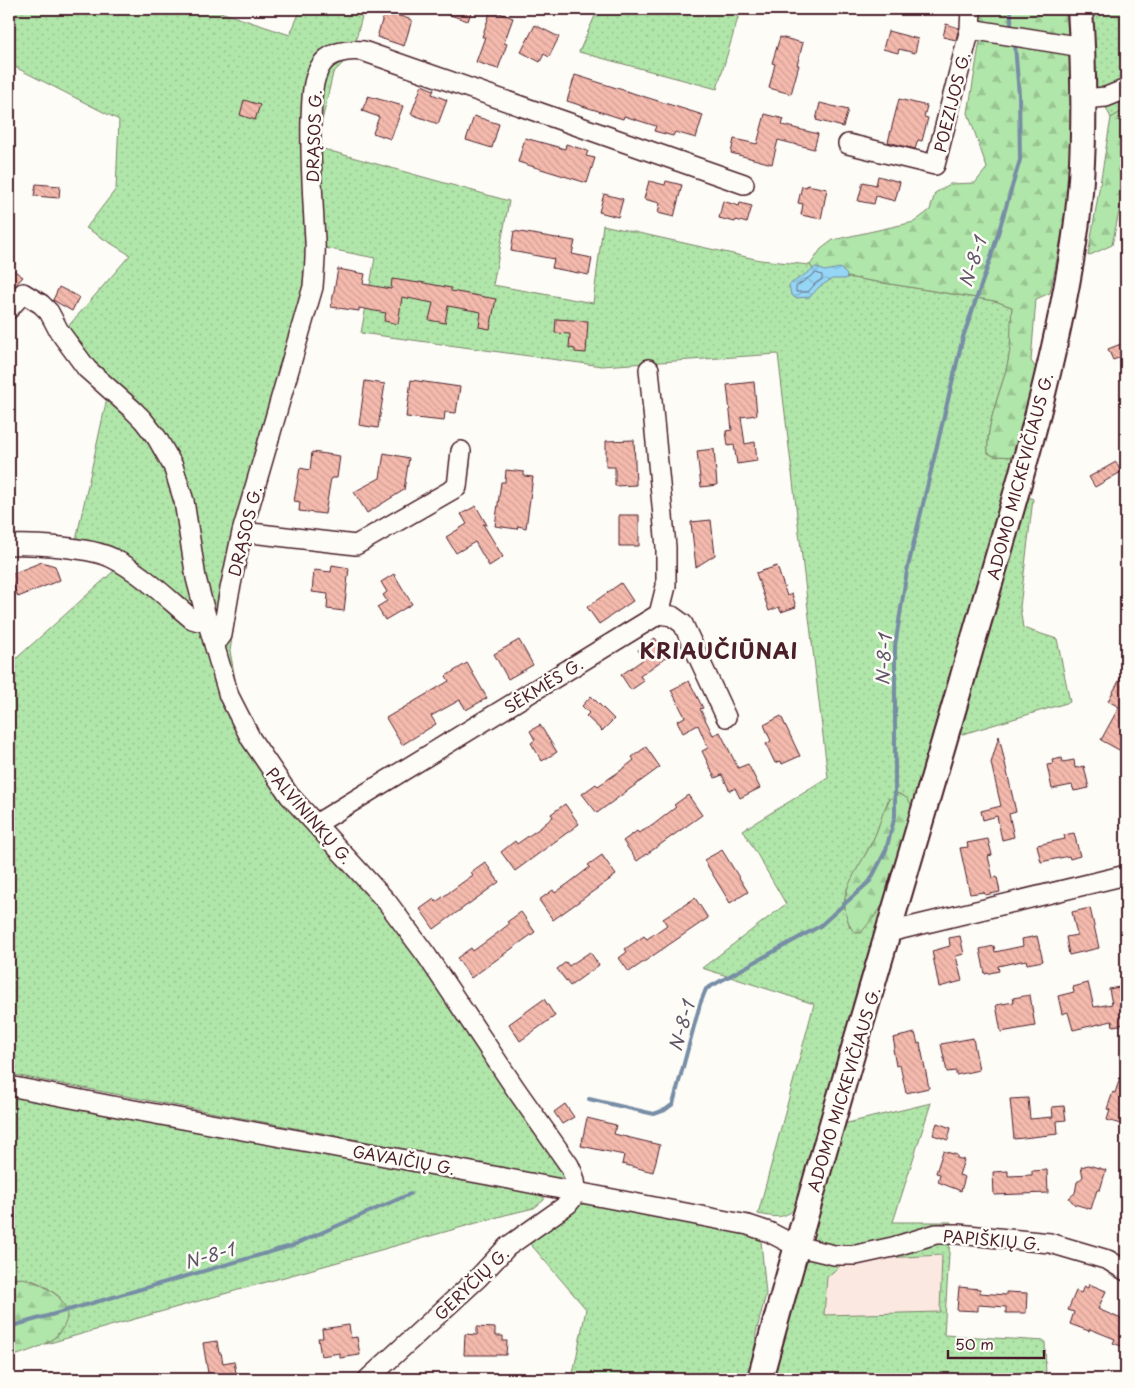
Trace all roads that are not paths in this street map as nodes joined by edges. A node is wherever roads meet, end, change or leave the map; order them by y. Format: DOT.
graph roads {
  1 [pos="971,9"];
  2 [pos="1080,9"];
  3 [pos="970,28"];
  4 [pos="1082,47"];
  5 [pos="1126,89"];
  6 [pos="1083,99"];
  7 [pos="848,144"];
  8 [pos="744,184"];
  9 [pos="9,309"];
  10 [pos="649,369"];
  11 [pos="461,451"];
  12 [pos="242,532"];
  13 [pos="9,544"];
  14 [pos="659,614"];
  15 [pos="207,620"];
  16 [pos="213,641"];
  17 [pos="726,717"];
  18 [pos="316,824"];
  19 [pos="1126,875"];
  20 [pos="889,932"];
  21 [pos="9,1086"];
  22 [pos="576,1192"];
  23 [pos="796,1246"];
  24 [pos="1126,1271"];
  25 [pos="368,1379"];
  26 [pos="760,1379"];
  1 -- 3 [label="street, POEZIJOS G."];
  2 -- 4 [label="main road, ADOMO MICKEVIČIAUS G."];
  3 -- 4 [label="street"];
  3 -- 7 [label="street, POEZIJOS G."];
  4 -- 6 [label="main road, ADOMO MICKEVIČIAUS G."];
  5 -- 6 [label="street"];
  6 -- 20 [label="main road, ADOMO MICKEVIČIAUS G."];
  8 -- 12 [label="street, DRĄSOS G."];
  9 -- 15 [label="street, PALVININKŲ G."];
  10 -- 14 [label="street"];
  11 -- 12 [label="street"];
  12 -- 16 [label="street, DRĄSOS G."];
  13 -- 15 [label="street"];
  14 -- 17 [label="street"];
  14 -- 18 [label="street, SĖKMĖS G."];
  15 -- 16 [label="street, PALVININKŲ G."];
  16 -- 18 [label="street, PALVININKŲ G."];
  18 -- 22 [label="street, PALVININKŲ G."];
  19 -- 20 [label="street"];
  20 -- 23 [label="main road, ADOMO MICKEVIČIAUS G."];
  21 -- 22 [label="street, GAVAIČIŲ G."];
  22 -- 23 [label="street, GAVAIČIŲ G."];
  22 -- 25 [label="street, GERYČIŲ G."];
  23 -- 24 [label="street, PAPIŠKIŲ G."];
  23 -- 26 [label="main road, ADOMO MICKEVIČIAUS G."];
}
